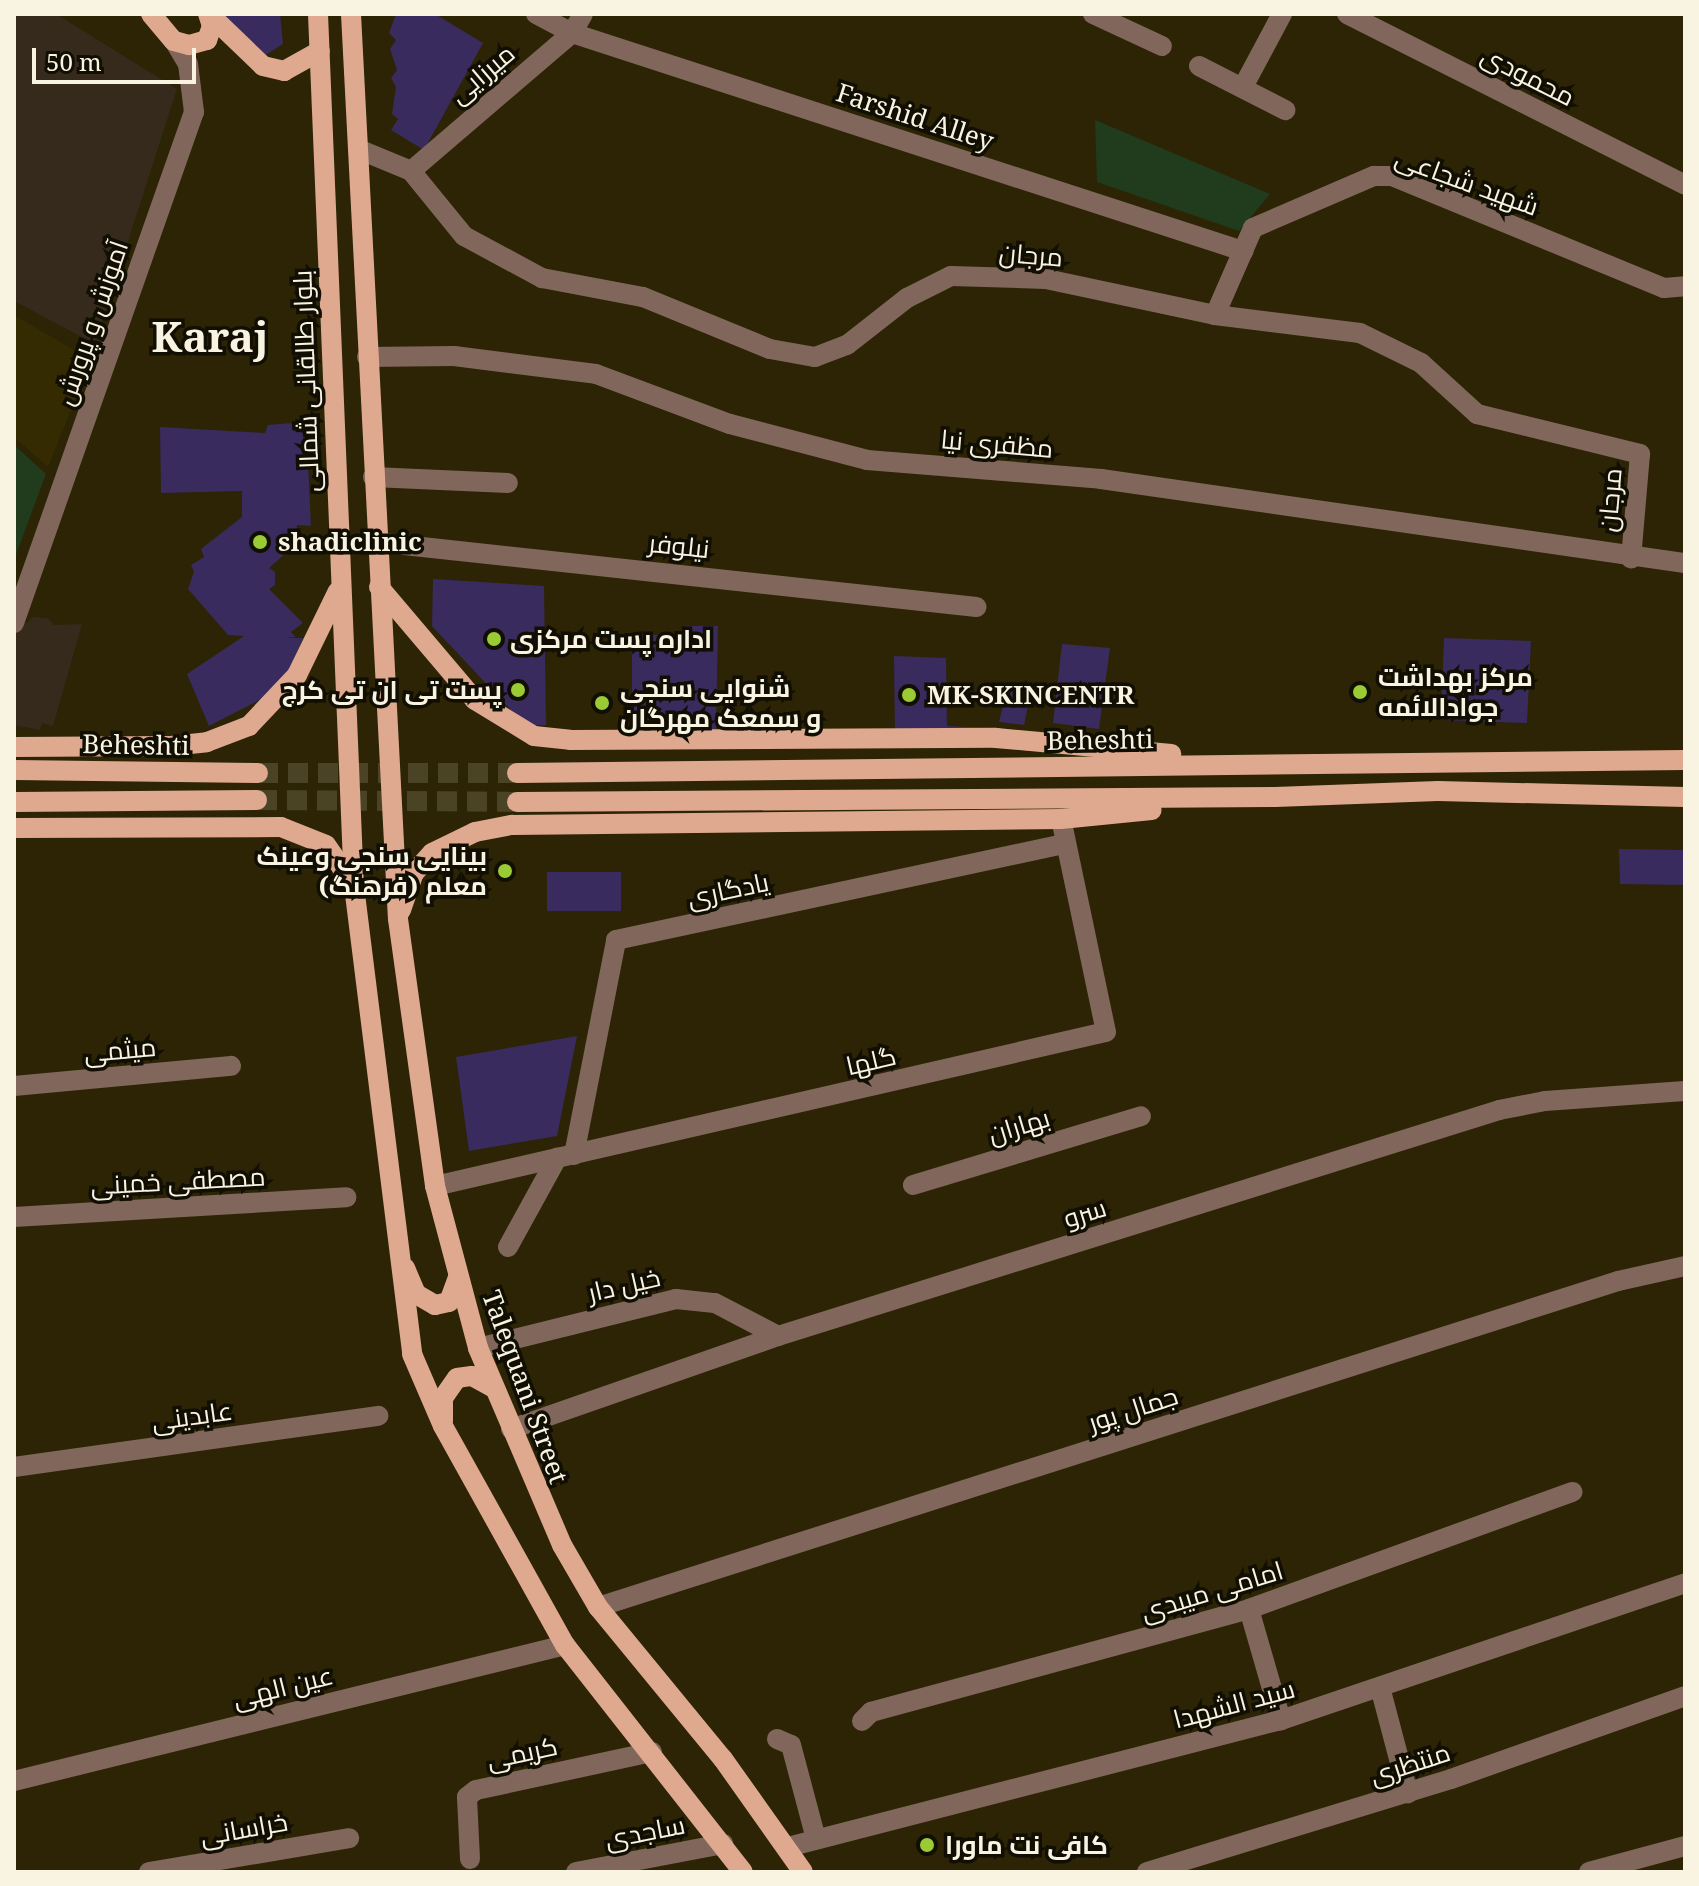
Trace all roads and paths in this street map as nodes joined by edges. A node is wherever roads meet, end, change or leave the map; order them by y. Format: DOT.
graph roads {
  1 [pos="151,14"];
  2 [pos="209,14"];
  3 [pos="318,14"];
  4 [pos="536,14"];
  5 [pos="583,14"];
  6 [pos="1093,14"];
  7 [pos="1282,14"];
  8 [pos="1347,14"];
  9 [pos="354,18"];
  10 [pos="572,33"];
  11 [pos="174,41"];
  12 [pos="1162,46"];
  13 [pos="320,51"];
  14 [pos="1199,66"];
  15 [pos="1243,87"];
  16 [pos="1285,110"];
  17 [pos="358,149"];
  18 [pos="411,171"];
  19 [pos="1685,185"];
  20 [pos="1243,251"];
  21 [pos="1685,286"];
  22 [pos="1215,315"];
  23 [pos="367,357"];
  24 [pos="373,477"];
  25 [pos="508,483"];
  26 [pos="376,542"];
  27 [pos="1631,559"];
  28 [pos="1685,563"];
  29 [pos="379,587"];
  30 [pos="340,588"];
  31 [pos="976,607"];
  32 [pos="14,623"];
  33 [pos="14,747"];
  34 [pos="1685,760"];
  35 [pos="1278,764"];
  36 [pos="14,770"];
  37 [pos="258,773"];
  38 [pos="517,773"];
  39 [pos="1275,797"];
  40 [pos="1685,797"];
  41 [pos="257,800"];
  42 [pos="14,802"];
  43 [pos="517,802"];
  44 [pos="1061,819"];
  45 [pos="14,828"];
  46 [pos="1065,844"];
  47 [pos="354,886"];
  48 [pos="398,919"];
  49 [pos="231,1066"];
  50 [pos="14,1086"];
  51 [pos="1685,1091"];
  52 [pos="1141,1116"];
  53 [pos="566,1156"];
  54 [pos="913,1185"];
  55 [pos="435,1186"];
  56 [pos="346,1197"];
  57 [pos="14,1217"];
  58 [pos="392,1222"];
  59 [pos="508,1247"];
  60 [pos="1685,1266"];
  61 [pos="458,1277"];
  62 [pos="778,1336"];
  63 [pos="478,1348"];
  64 [pos="494,1388"];
  65 [pos="378,1416"];
  66 [pos="443,1426"];
  67 [pos="511,1429"];
  68 [pos="14,1467"];
  69 [pos="1573,1492"];
  70 [pos="1685,1583"];
  71 [pos="598,1607"];
  72 [pos="1249,1609"];
  73 [pos="565,1645"];
  74 [pos="1380,1687"];
  75 [pos="1685,1696"];
  76 [pos="1281,1720"];
  77 [pos="862,1721"];
  78 [pos="781,1739"];
  79 [pos="652,1752"];
  80 [pos="14,1781"];
  81 [pos="1408,1793"];
  82 [pos="349,1838"];
  83 [pos="816,1839"];
  84 [pos="723,1844"];
  85 [pos="1685,1846"];
  86 [pos="788,1847"];
  87 [pos="470,1859"];
  88 [pos="149,1872"];
  89 [pos="576,1872"];
  90 [pos="743,1872"];
  91 [pos="803,1872"];
  92 [pos="1147,1872"];
  93 [pos="1589,1872"];
  1 -- 11 [label="main road"];
  2 -- 11 [label="main road"];
  2 -- 13 [label="main road"];
  3 -- 13 [label="main road, بلوار طالقانی شمالی"];
  4 -- 10 [label="street, Farshid Alley"];
  5 -- 10 [label="street, میرزایی"];
  6 -- 12 [label="street"];
  7 -- 15 [label="street"];
  8 -- 19 [label="street, محمودی"];
  9 -- 17 [label="main road"];
  10 -- 18 [label="street, میرزایی"];
  10 -- 20 [label="street, Farshid Alley"];
  11 -- 32 [label="street, آموزش و پرورش"];
  13 -- 30 [label="main road, بلوار طالقانی شمالی"];
  14 -- 15 [label="street"];
  15 -- 16 [label="street"];
  17 -- 18 [label="street, مرجان"];
  17 -- 23 [label="main road"];
  18 -- 22 [label="street, مرجان"];
  20 -- 21 [label="street, شهید شجاعی"];
  20 -- 22 [label="street, شهید شجاعی"];
  22 -- 27 [label="street, مرجان"];
  23 -- 24 [label="main road"];
  23 -- 27 [label="street, مظفری نیا"];
  24 -- 25 [label="street"];
  24 -- 26 [label="main road"];
  26 -- 29 [label="main road"];
  26 -- 31 [label="street, نیلوفر"];
  27 -- 28 [label="street, مظفری نیا"];
  29 -- 35 [label="main road"];
  29 -- 48 [label="main road, Talequani Street"];
  30 -- 33 [label="main road"];
  30 -- 47 [label="main road, بلوار طالقانی شمالی"];
  34 -- 35 [label="main road, Beheshti"];
  35 -- 38 [label="main road, Beheshti"];
  36 -- 37 [label="main road, Beheshti"];
  39 -- 40 [label="main road"];
  39 -- 43 [label="main road"];
  39 -- 44 [label="main road"];
  41 -- 42 [label="main road"];
  44 -- 46 [label="street, گلها"];
  44 -- 48 [label="main road"];
  45 -- 47 [label="main road"];
  46 -- 53 [label="street, یادگاری"];
  46 -- 53 [label="street, گلها"];
  47 -- 58 [label="main road"];
  48 -- 55 [label="main road, Talequani Street"];
  49 -- 50 [label="street, میثمی"];
  51 -- 62 [label="street, سرو"];
  52 -- 54 [label="street, بهاران"];
  53 -- 55 [label="street, گلها"];
  53 -- 59 [label="street"];
  55 -- 61 [label="main road, Talequani Street"];
  56 -- 57 [label="street, مصطفی خمینی"];
  58 -- 61 [label="main road"];
  58 -- 66 [label="main road"];
  60 -- 71 [label="street, جمال پور"];
  61 -- 63 [label="main road, Talequani Street"];
  62 -- 63 [label="street, خیل دار"];
  62 -- 67 [label="street, سرو"];
  63 -- 64 [label="main road, Talequani Street"];
  64 -- 66 [label="main road"];
  64 -- 67 [label="main road, Talequani Street"];
  65 -- 68 [label="street, عابدینی"];
  66 -- 73 [label="main road"];
  67 -- 71 [label="main road, Talequani Street"];
  69 -- 72 [label="street, امامی میبدی"];
  70 -- 74 [label="street, سید الشهدا"];
  71 -- 86 [label="main road, Talequani Street"];
  72 -- 76 [label="street"];
  72 -- 77 [label="street, امامی میبدی"];
  73 -- 79 [label="main road"];
  73 -- 80 [label="street, عین الهی"];
  74 -- 76 [label="street, سید الشهدا"];
  74 -- 81 [label="street"];
  75 -- 81 [label="street, منتظری"];
  76 -- 83 [label="street, سید الشهدا"];
  78 -- 83 [label="street"];
  79 -- 84 [label="main road"];
  79 -- 87 [label="street, کریمی"];
  81 -- 92 [label="street, منتظری"];
  82 -- 88 [label="street, خراسانی"];
  83 -- 86 [label="street, سید الشهدا"];
  84 -- 89 [label="street, ساجدی"];
  84 -- 90 [label="main road"];
  85 -- 93 [label="street"];
  86 -- 91 [label="main road, Talequani Street"];
}
